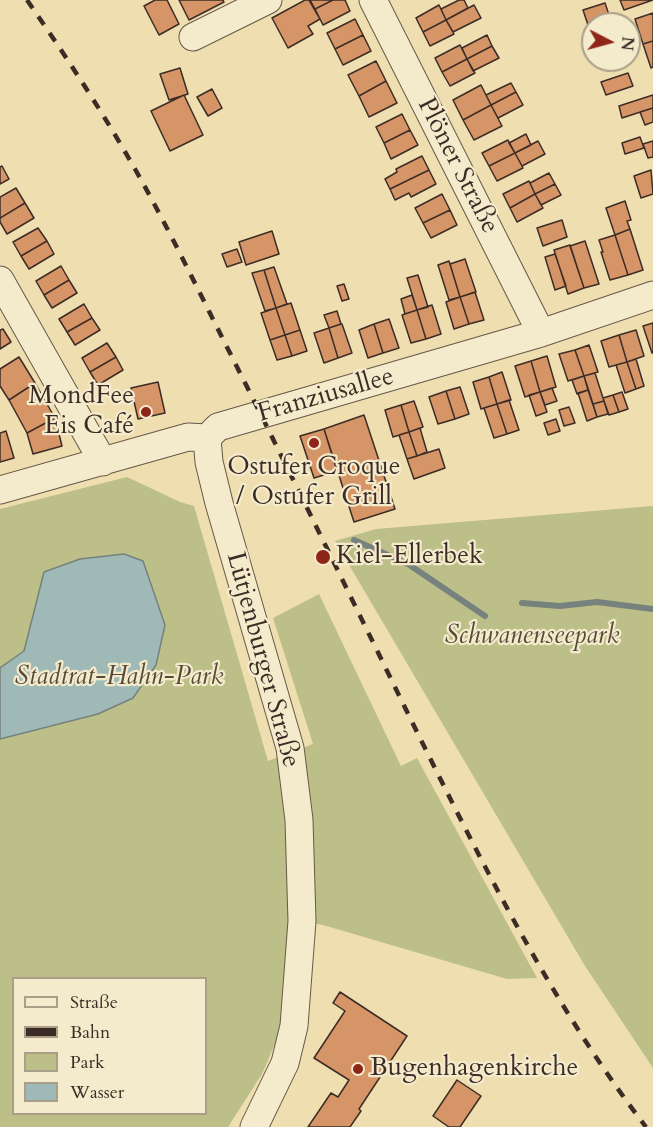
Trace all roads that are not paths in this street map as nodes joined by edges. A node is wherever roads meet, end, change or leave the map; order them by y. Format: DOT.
graph roads {
  1 [pos="268,0"];
  2 [pos="373,0"];
  3 [pos="193,37"];
  4 [pos="0,280"];
  5 [pos="653,295"];
  6 [pos="541,333"];
  7 [pos="207,438"];
  8 [pos="103,462"];
  9 [pos="0,490"];
  10 [pos="254,1127"];
  1 -- 3 [label="street"];
  2 -- 6 [label="street, Plöner Straße"];
  4 -- 8 [label="street"];
  5 -- 6 [label="street, Franziusallee"];
  6 -- 7 [label="street, Franziusallee"];
  7 -- 8 [label="street, Franziusallee"];
  7 -- 10 [label="street, Lütjenburger Straße"];
  8 -- 9 [label="street, Franziusallee"];
}
